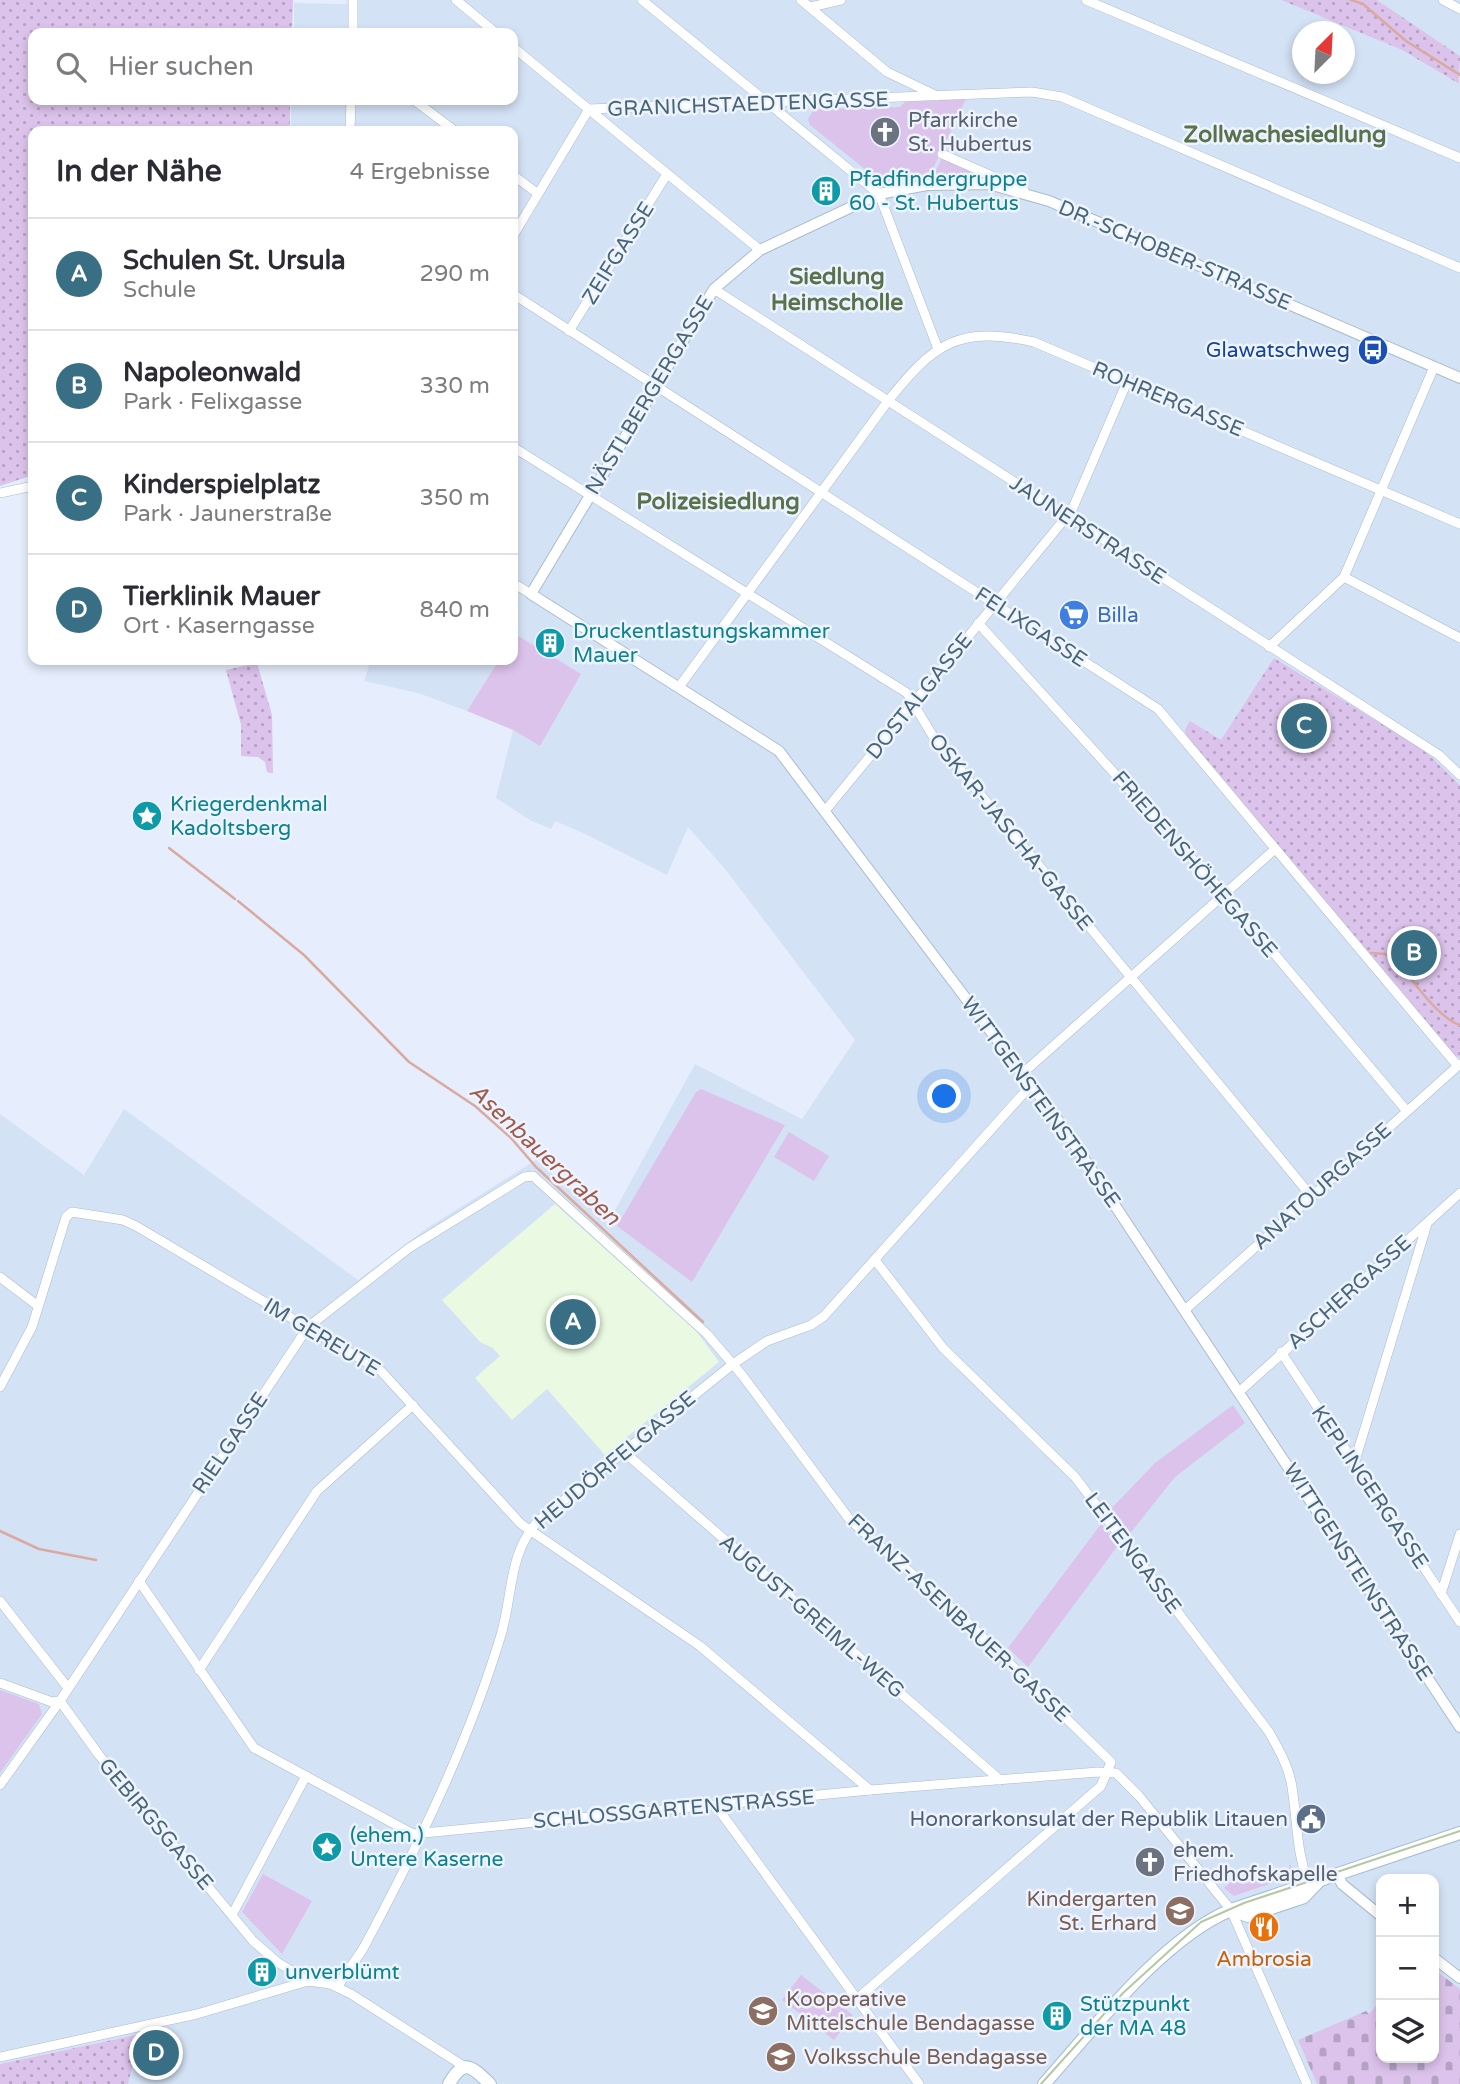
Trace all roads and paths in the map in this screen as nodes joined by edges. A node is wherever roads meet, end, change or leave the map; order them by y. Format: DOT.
graph roads {
  1 [pos="353,0"];
  2 [pos="456,0"];
  3 [pos="642,0"];
  4 [pos="801,0"];
  5 [pos="841,0"];
  6 [pos="1086,0"];
  7 [pos="1443,0"];
  8 [pos="810,7"];
  9 [pos="1460,9"];
  10 [pos="353,28"];
  11 [pos="490,28"];
  12 [pos="518,51"];
  13 [pos="938,97"];
  14 [pos="768,102"];
  15 [pos="351,105"];
  16 [pos="421,105"];
  17 [pos="589,109"];
  18 [pos="350,126"];
  19 [pos="448,126"];
  20 [pos="942,154"];
  21 [pos="1460,158"];
  22 [pos="667,174"];
  23 [pos="518,179"];
  24 [pos="537,193"];
  25 [pos="879,194"];
  26 [pos="1049,201"];
  27 [pos="518,227"];
  28 [pos="760,250"];
  29 [pos="1460,268"];
  30 [pos="713,289"];
  31 [pos="518,298"];
  32 [pos="569,331"];
  33 [pos="938,349"];
  34 [pos="1434,367"];
  35 [pos="1460,379"];
  36 [pos="1127,382"];
  37 [pos="654,385"];
  38 [pos="888,401"];
  39 [pos="518,450"];
  40 [pos="28,487"];
  41 [pos="1382,489"];
  42 [pos="0,493"];
  43 [pos="589,494"];
  44 [pos="820,494"];
  45 [pos="1067,515"];
  46 [pos="1460,524"];
  47 [pos="1344,577"];
  48 [pos="518,586"];
  49 [pos="531,594"];
  50 [pos="748,595"];
  51 [pos="994,603"];
  52 [pos="978,623"];
  53 [pos="1460,638"];
  54 [pos="1269,647"];
  55 [pos="679,688"];
  56 [pos="913,703"];
  57 [pos="1460,775"];
  58 [pos="825,811"];
  59 [pos="1274,850"];
  60 [pos="1224,894"];
  61 [pos="1129,979"];
  62 [pos="1459,1065"];
  63 [pos="1023,1073"];
  64 [pos="1032,1084"];
  65 [pos="1406,1110"];
  66 [pos="533,1176"];
  67 [pos="1460,1193"];
  68 [pos="1311,1196"];
  69 [pos="1427,1222"];
  70 [pos="875,1260"];
  71 [pos="0,1277"];
  72 [pos="38,1306"];
  73 [pos="1185,1310"];
  74 [pos="308,1327"];
  75 [pos="1281,1352"];
  76 [pos="733,1363"];
  77 [pos="0,1387"];
  78 [pos="1239,1392"];
  79 [pos="413,1405"];
  80 [pos="623,1451"];
  81 [pos="1354,1464"];
  82 [pos="530,1530"];
  83 [pos="1460,1534"];
  84 [pos="139,1581"];
  85 [pos="1441,1594"];
  86 [pos="0,1601"];
  87 [pos="1460,1622"];
  88 [pos="200,1670"];
  89 [pos="0,1683"];
  90 [pos="68,1688"];
  91 [pos="61,1701"];
  92 [pos="1460,1727"];
  93 [pos="1108,1772"];
  94 [pos="306,1776"];
  95 [pos="1000,1780"];
  96 [pos="0,1785"];
  97 [pos="870,1790"];
  98 [pos="716,1806"];
  99 [pos="422,1833"];
  100 [pos="1460,1833"];
  101 [pos="1337,1874"];
  102 [pos="1313,1885"];
  103 [pos="1231,1910"];
  104 [pos="1376,1912"];
  105 [pos="232,1915"];
  106 [pos="1439,1962"];
  107 [pos="1460,1978"];
  108 [pos="308,1981"];
  109 [pos="338,1987"];
  110 [pos="857,1998"];
  111 [pos="0,2057"];
  112 [pos="465,2067"];
  113 [pos="449,2084"];
  114 [pos="490,2084"];
  115 [pos="919,2084"];
  116 [pos="1044,2084"];
  117 [pos="1307,2084"];
  1 -- 10 [label="street"];
  2 -- 11 [label="street"];
  3 -- 14 [label="street"];
  4 -- 8 [label="street"];
  5 -- 8 [label="street"];
  6 -- 21 [label="street"];
  7 -- 9 [label="street"];
  8 -- 13 [label="street"];
  12 -- 17 [label="street"];
  13 -- 14 [label="street, GRANICHSTAEDTENGASSE"];
  13 -- 29 [label="street, GRANICHSTAEDTENGASSE"];
  14 -- 17 [label="street, GRANICHSTAEDTENGASSE"];
  14 -- 25 [label="street"];
  15 -- 18 [label="street"];
  16 -- 19 [label="street"];
  17 -- 22 [label="street"];
  17 -- 24 [label="street"];
  20 -- 26 [label="street"];
  22 -- 28 [label="street"];
  22 -- 32 [label="street, ZEIFGASSE"];
  23 -- 24 [label="street"];
  24 -- 27 [label="street"];
  25 -- 26 [label="street, DR.-SCHOBER-STRASSE"];
  25 -- 28 [label="street, NÄSTLBERGERGASSE"];
  25 -- 33 [label="street"];
  26 -- 34 [label="street, DR.-SCHOBER-STRASSE"];
  28 -- 30 [label="street, NÄSTLBERGERGASSE"];
  30 -- 37 [label="street, NÄSTLBERGERGASSE"];
  30 -- 38 [label="street, JAUNERSTRASSE"];
  31 -- 32 [label="street, FELIXGASSE"];
  32 -- 37 [label="street, FELIXGASSE"];
  33 -- 36 [label="street, ROHRERGASSE"];
  33 -- 38 [label="street, ROHRERGASSE"];
  34 -- 35 [label="street, DR.-SCHOBER-STRASSE"];
  34 -- 41 [label="street"];
  36 -- 41 [label="street, ROHRERGASSE"];
  36 -- 45 [label="street, DOSTALGASSE"];
  37 -- 43 [label="street, NÄSTLBERGERGASSE"];
  37 -- 44 [label="street, FELIXGASSE"];
  38 -- 44 [label="street, ROHRERGASSE"];
  38 -- 45 [label="street, JAUNERSTRASSE"];
  39 -- 43 [label="street, OSKAR-JASCHA-GASSE"];
  40 -- 42 [label="street"];
  41 -- 46 [label="street, ROHRERGASSE"];
  41 -- 47 [label="street"];
  43 -- 49 [label="street, NÄSTLBERGERGASSE"];
  43 -- 50 [label="street, OSKAR-JASCHA-GASSE"];
  44 -- 50 [label="street, ROHRERGASSE"];
  44 -- 51 [label="street, FELIXGASSE"];
  45 -- 51 [label="street, DOSTALGASSE"];
  45 -- 54 [label="street, JAUNERSTRASSE"];
  47 -- 53 [label="street"];
  47 -- 54 [label="street"];
  48 -- 49 [label="street, WITTGENSTEINSTRASSE"];
  49 -- 55 [label="street, WITTGENSTEINSTRASSE"];
  50 -- 55 [label="street, ROHRERGASSE"];
  50 -- 56 [label="street, OSKAR-JASCHA-GASSE"];
  51 -- 52 [label="street, DOSTALGASSE"];
  51 -- 59 [label="street, FELIXGASSE"];
  52 -- 56 [label="street, DOSTALGASSE"];
  52 -- 60 [label="street, FRIEDENSHÖHEGASSE"];
  54 -- 57 [label="street, JAUNERSTRASSE"];
  55 -- 58 [label="street, WITTGENSTEINSTRASSE"];
  56 -- 58 [label="street, DOSTALGASSE"];
  56 -- 61 [label="street, OSKAR-JASCHA-GASSE"];
  58 -- 63 [label="street, WITTGENSTEINSTRASSE"];
  59 -- 60 [label="street"];
  59 -- 62 [label="street, FELIXGASSE"];
  60 -- 61 [label="street"];
  60 -- 65 [label="street, FRIEDENSHÖHEGASSE"];
  61 -- 63 [label="street"];
  61 -- 68 [label="street, OSKAR-JASCHA-GASSE"];
  62 -- 65 [label="street, ANATOURGASSE"];
  63 -- 64 [label="street, WITTGENSTEINSTRASSE"];
  64 -- 70 [label="street, HEUDÖRFELGASSE"];
  64 -- 73 [label="street, WITTGENSTEINSTRASSE"];
  65 -- 68 [label="street, ANATOURGASSE"];
  66 -- 74 [label="street, RIELGASSE"];
  66 -- 76 [label="street, FRANZ-ASENBAUER-GASSE"];
  67 -- 69 [label="street, ASCHERGASSE"];
  68 -- 73 [label="street, ANATOURGASSE"];
  69 -- 75 [label="street, ASCHERGASSE"];
  69 -- 81 [label="street"];
  70 -- 76 [label="street, HEUDÖRFELGASSE"];
  70 -- 102 [label="street, LEITENGASSE"];
  71 -- 72 [label="street"];
  72 -- 74 [label="street, IM GEREUTE"];
  72 -- 77 [label="street"];
  73 -- 78 [label="street, WITTGENSTEINSTRASSE"];
  74 -- 79 [label="street, IM GEREUTE"];
  74 -- 84 [label="street, RIELGASSE"];
  75 -- 78 [label="street, ASCHERGASSE"];
  75 -- 81 [label="street, KEPLINGERGASSE"];
  76 -- 80 [label="street, HEUDÖRFELGASSE"];
  76 -- 93 [label="street, FRANZ-ASENBAUER-GASSE"];
  78 -- 92 [label="street, WITTGENSTEINSTRASSE"];
  79 -- 82 [label="street, IM GEREUTE"];
  79 -- 88 [label="street"];
  80 -- 82 [label="street, HEUDÖRFELGASSE"];
  80 -- 95 [label="street, AUGUST-GREIML-WEG"];
  81 -- 85 [label="street, KEPLINGERGASSE"];
  82 -- 97 [label="street, IM GEREUTE"];
  82 -- 99 [label="street, HEUDÖRFELGASSE"];
  83 -- 85 [label="street"];
  84 -- 88 [label="street, SCHLOSSGARTENSTRASSE"];
  84 -- 90 [label="street, RIELGASSE"];
  85 -- 87 [label="street, KEPLINGERGASSE"];
  86 -- 90 [label="street"];
  88 -- 94 [label="street, SCHLOSSGARTENSTRASSE"];
  89 -- 91 [label="street"];
  90 -- 91 [label="street, RIELGASSE"];
  91 -- 96 [label="street, RIELGASSE"];
  91 -- 105 [label="street, GEBIRGSGASSE"];
  93 -- 95 [label="street, SCHLOSSGARTENSTRASSE"];
  93 -- 103 [label="street, FRANZ-ASENBAUER-GASSE"];
  93 -- 110 [label="street"];
  94 -- 99 [label="street, SCHLOSSGARTENSTRASSE"];
  94 -- 105 [label="street"];
  95 -- 97 [label="street, SCHLOSSGARTENSTRASSE"];
  97 -- 98 [label="street, SCHLOSSGARTENSTRASSE"];
  98 -- 99 [label="street, SCHLOSSGARTENSTRASSE"];
  98 -- 110 [label="street"];
  99 -- 109 [label="street, HEUDÖRFELGASSE"];
  100 -- 101 [label="main road"];
  101 -- 102 [label="main road"];
  101 -- 104 [label="street"];
  102 -- 103 [label="main road"];
  103 -- 116 [label="main road"];
  103 -- 117 [label="street, FRANZ-ASENBAUER-GASSE"];
  105 -- 108 [label="street, GEBIRGSGASSE"];
  106 -- 107 [label="street"];
  108 -- 109 [label="street"];
  108 -- 111 [label="street"];
  109 -- 112 [label="street"];
  110 -- 115 [label="street"];
  112 -- 113 [label="main road"];
  112 -- 114 [label="main road"];
}
